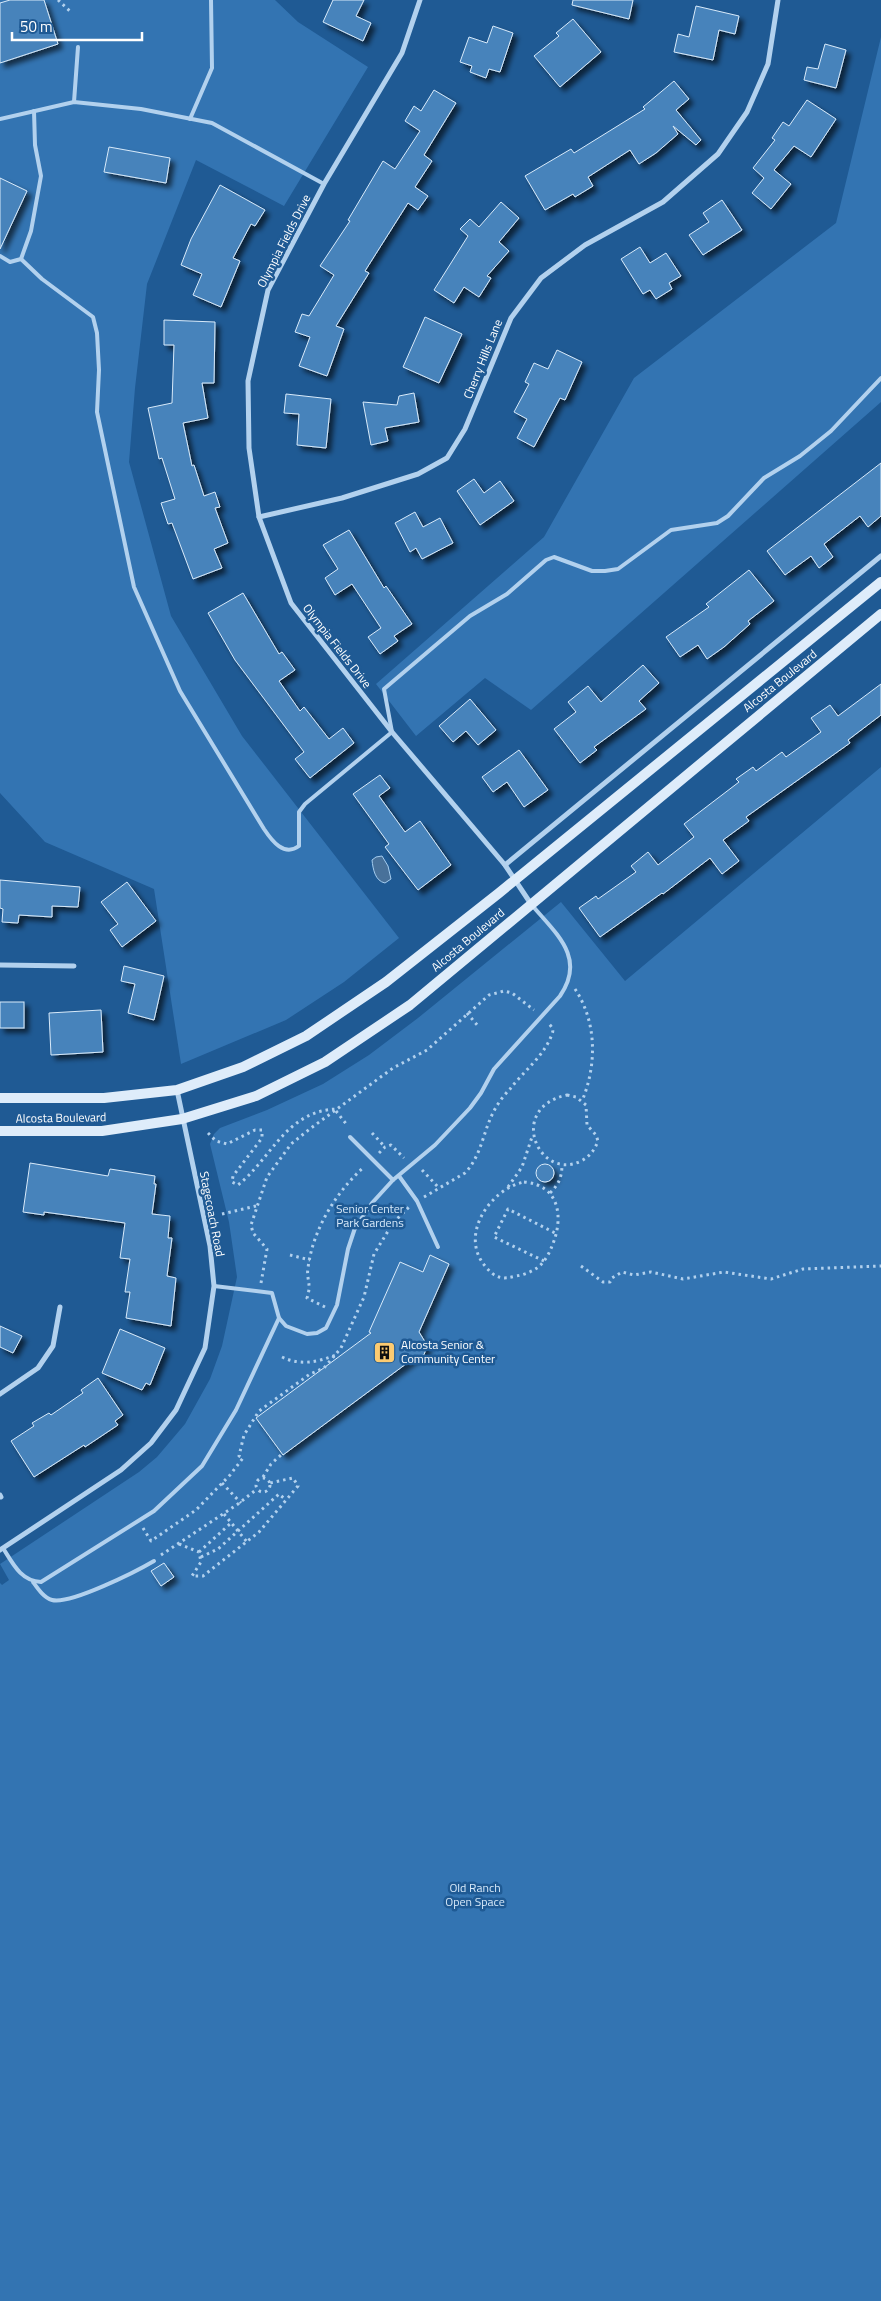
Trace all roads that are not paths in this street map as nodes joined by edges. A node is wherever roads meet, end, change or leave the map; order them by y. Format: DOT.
graph roads {
  1 [pos="211,0"];
  2 [pos="420,0"];
  3 [pos="778,0"];
  4 [pos="78,47"];
  5 [pos="74,102"];
  6 [pos="34,111"];
  7 [pos="190,118"];
  8 [pos="0,119"];
  9 [pos="324,184"];
  10 [pos="0,256"];
  11 [pos="21,259"];
  12 [pos="881,378"];
  13 [pos="258,517"];
  14 [pos="881,556"];
  15 [pos="881,582"];
  16 [pos="881,614"];
  17 [pos="392,732"];
  18 [pos="505,865"];
  19 [pos="515,880"];
  20 [pos="531,904"];
  21 [pos="0,965"];
  22 [pos="74,966"];
  23 [pos="177,1090"];
  24 [pos="0,1098"];
  25 [pos="182,1119"];
  26 [pos="0,1131"];
  27 [pos="350,1136"];
  28 [pos="399,1176"];
  29 [pos="393,1180"];
  30 [pos="438,1247"];
  31 [pos="214,1286"];
  32 [pos="60,1307"];
  33 [pos="279,1318"];
  34 [pos="0,1394"];
  35 [pos="1,1549"];
  36 [pos="154,1560"];
  37 [pos="33,1582"];
  1 -- 7 [label="lane"];
  2 -- 9 [label="street, Olympia Fields Drive"];
  3 -- 13 [label="street, Cherry Hills Lane"];
  4 -- 5 [label="lane"];
  5 -- 6 [label="lane"];
  5 -- 7 [label="lane"];
  6 -- 8 [label="lane"];
  6 -- 11 [label="lane"];
  7 -- 9 [label="lane"];
  9 -- 13 [label="street, Olympia Fields Drive"];
  10 -- 11 [label="lane"];
  11 -- 17 [label="lane"];
  12 -- 17 [label="lane"];
  13 -- 17 [label="street, Olympia Fields Drive"];
  14 -- 18 [label="street"];
  15 -- 19 [label="main road, Alcosta Boulevard"];
  16 -- 20 [label="main road, Alcosta Boulevard"];
  17 -- 18 [label="street, Olympia Fields Drive"];
  18 -- 19 [label="street, Olympia Fields Drive"];
  19 -- 20 [label="street, Olympia Fields Drive"];
  19 -- 23 [label="main road, Alcosta Boulevard"];
  20 -- 25 [label="main road, Alcosta Boulevard"];
  20 -- 28 [label="lane"];
  21 -- 22 [label="street"];
  23 -- 24 [label="main road, Alcosta Boulevard"];
  23 -- 25 [label="street, Stagecoach Road"];
  25 -- 26 [label="main road, Alcosta Boulevard"];
  25 -- 31 [label="street, Stagecoach Road"];
  27 -- 29 [label="lane"];
  28 -- 29 [label="lane"];
  28 -- 30 [label="lane"];
  29 -- 33 [label="lane"];
  31 -- 33 [label="lane"];
  31 -- 35 [label="street, Stagecoach Road"];
  32 -- 34 [label="street"];
  33 -- 37 [label="lane"];
  35 -- 37 [label="lane"];
  36 -- 37 [label="lane"];
}
